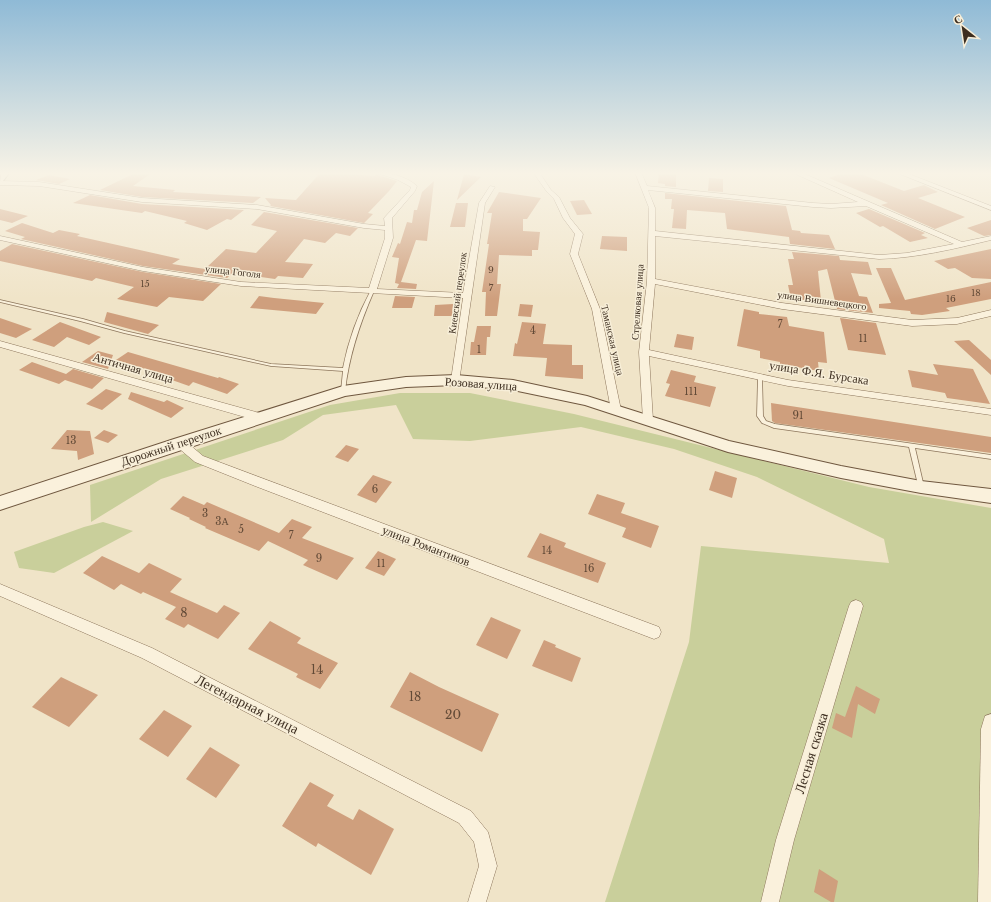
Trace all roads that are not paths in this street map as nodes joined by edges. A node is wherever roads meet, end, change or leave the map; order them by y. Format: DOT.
graph roads {
  1 [pos="297,214"];
  2 [pos="391,214"];
  3 [pos="480,214"];
  4 [pos="565,214"];
  5 [pos="652,214"];
  6 [pos="890,214"];
  7 [pos="388,228"];
  8 [pos="651,233"];
  9 [pos="0,238"];
  10 [pos="991,238"];
  11 [pos="960,244"];
  12 [pos="651,281"];
  13 [pos="372,291"];
  14 [pos="467,296"];
  15 [pos="0,301"];
  16 [pos="991,313"];
  17 [pos="0,344"];
  18 [pos="644,352"];
  19 [pos="344,370"];
  20 [pos="760,377"];
  21 [pos="456,380"];
  22 [pos="343,391"];
  23 [pos="616,410"];
  24 [pos="991,412"];
  25 [pos="259,417"];
  26 [pos="648,420"];
  27 [pos="180,443"];
  28 [pos="912,447"];
  29 [pos="991,457"];
  30 [pos="921,487"];
  31 [pos="991,496"];
  32 [pos="0,503"];
  33 [pos="0,590"];
  34 [pos="856,606"];
  35 [pos="654,632"];
  36 [pos="991,722"];
  37 [pos="477,902"];
  38 [pos="770,902"];
  39 [pos="987,902"];
  1 -- 7 [label="street"];
  2 -- 7 [label="street"];
  3 -- 14 [label="street, Киевский переулок"];
  4 -- 23 [label="street, Таманская улица"];
  5 -- 8 [label="street, Стрелковая улица"];
  6 -- 11 [label="street"];
  7 -- 13 [label="street"];
  8 -- 11 [label="street"];
  8 -- 12 [label="street, Стрелковая улица"];
  9 -- 13 [label="street, улица Гоголя"];
  10 -- 11 [label="street"];
  12 -- 16 [label="street, улица Вишневецкого"];
  12 -- 18 [label="street, Стрелковая улица"];
  13 -- 14 [label="street, улица Гоголя"];
  13 -- 19 [label="lane"];
  14 -- 21 [label="street, Киевский переулок"];
  15 -- 19 [label="lane"];
  17 -- 25 [label="street, Античная улица"];
  18 -- 20 [label="street, улица Ф.Я. Бурсака"];
  18 -- 26 [label="street, Стрелковая улица"];
  19 -- 22 [label="lane"];
  20 -- 24 [label="street, улица Ф.Я. Бурсака"];
  20 -- 28 [label="lane"];
  21 -- 22 [label="main road, Розовая улица"];
  21 -- 23 [label="main road, Розовая улица"];
  22 -- 25 [label="main road, Дорожный переулок"];
  23 -- 26 [label="main road, Розовая улица"];
  25 -- 27 [label="main road, Дорожный переулок"];
  26 -- 30 [label="main road, Розовая улица"];
  27 -- 32 [label="main road, Дорожный переулок"];
  27 -- 35 [label="street, улица Романтиков"];
  28 -- 29 [label="lane"];
  28 -- 30 [label="lane"];
  30 -- 31 [label="main road, Розовая улица"];
  33 -- 37 [label="street, Легендарная улица"];
  34 -- 38 [label="street, Лесная сказка"];
  36 -- 39 [label="street"];
}
